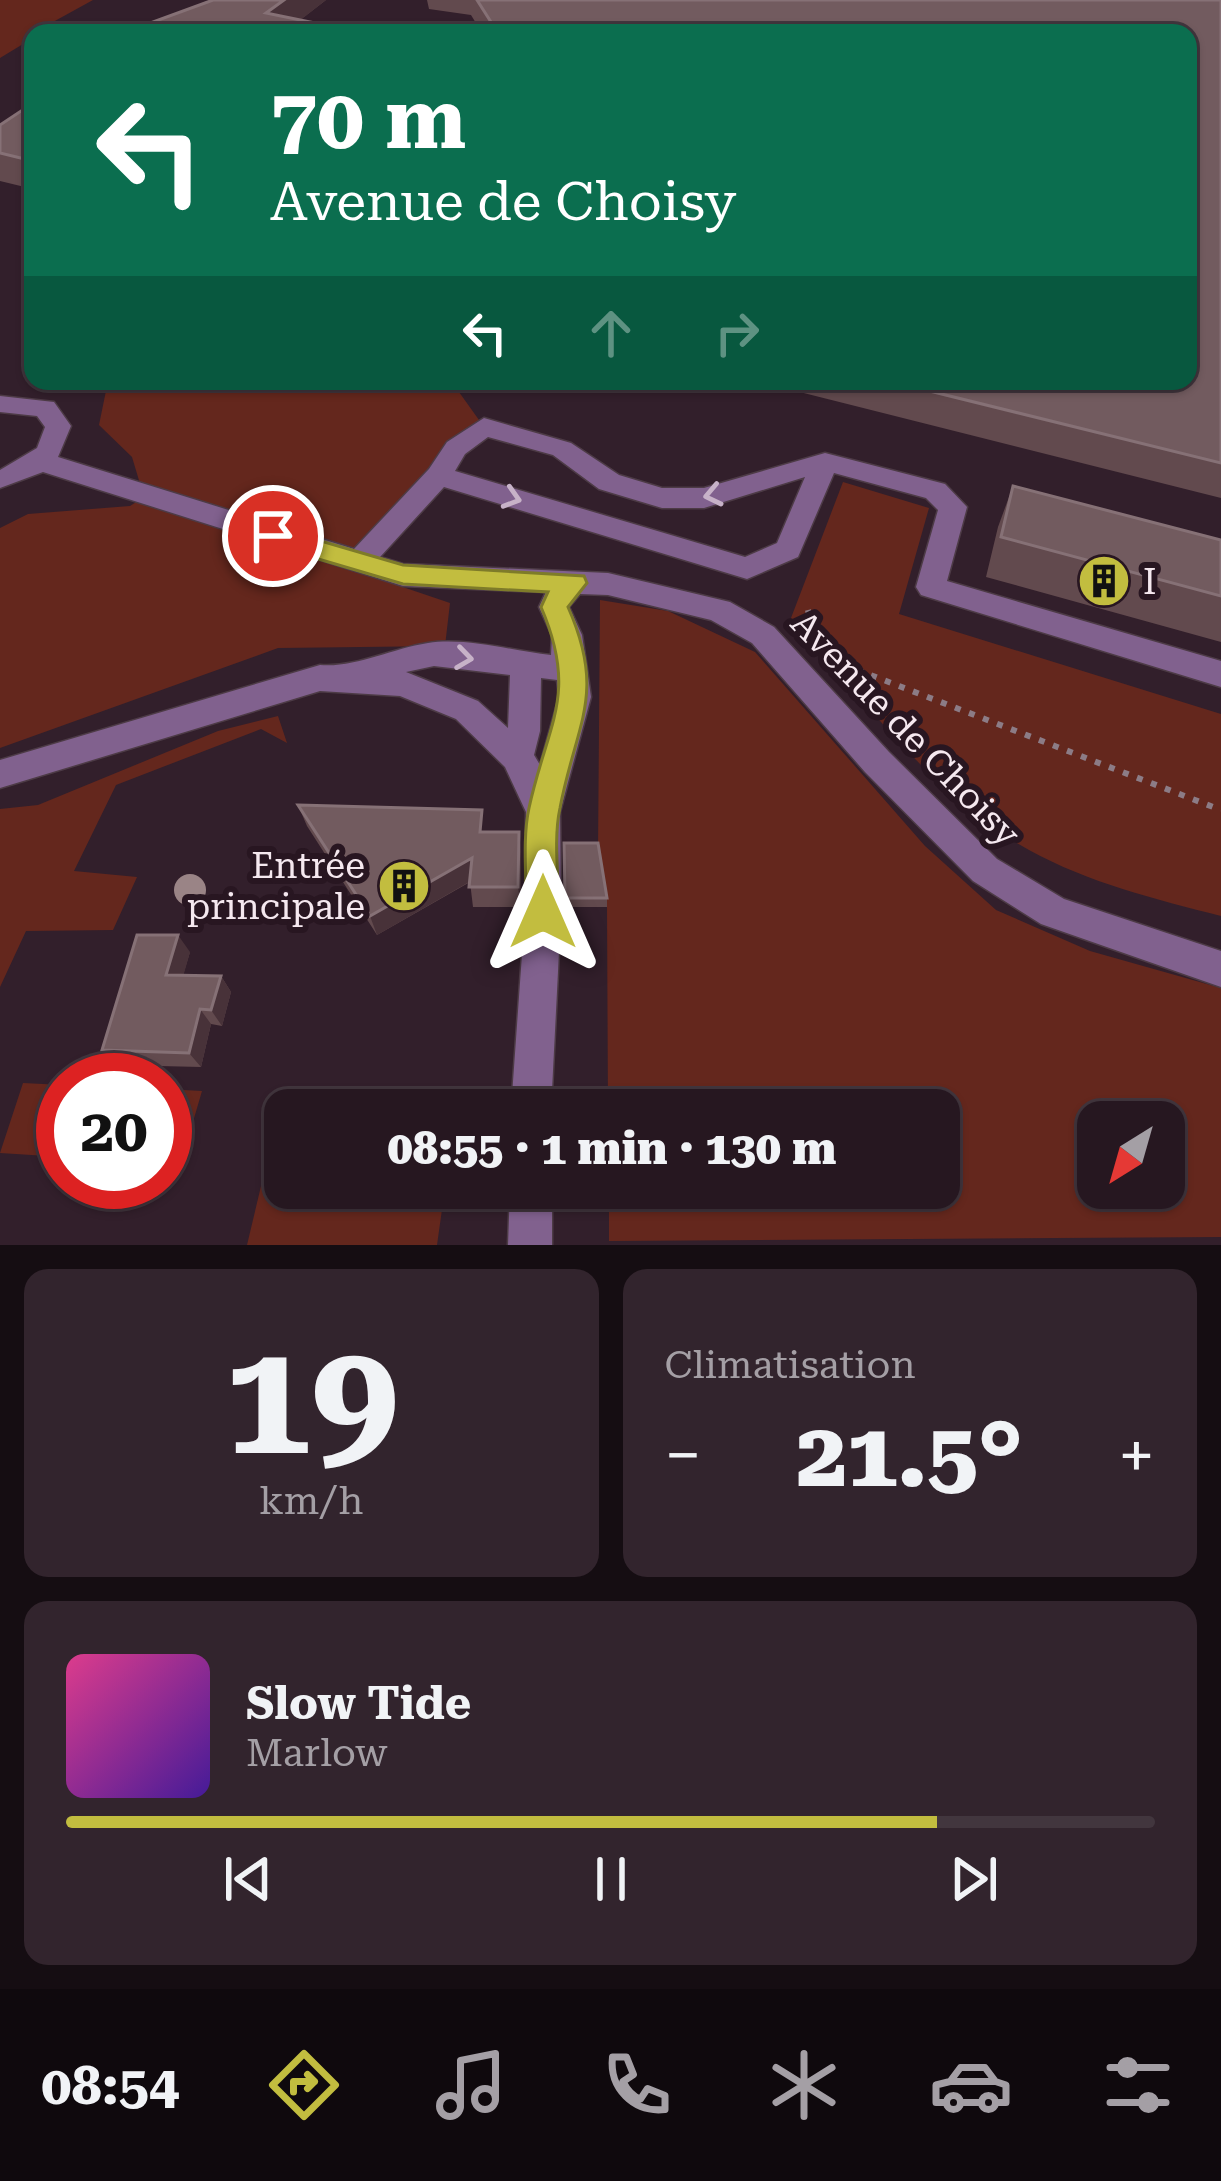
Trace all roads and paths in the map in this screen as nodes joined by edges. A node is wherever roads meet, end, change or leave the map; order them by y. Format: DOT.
graph roads {
  1 [pos="0,404"];
  2 [pos="39,461"];
  3 [pos="825,463"];
  4 [pos="439,476"];
  5 [pos="0,479"];
  6 [pos="358,562"];
  7 [pos="574,583"];
  8 [pos="808,610"];
  9 [pos="569,656"];
  10 [pos="526,666"];
  11 [pos="1221,674"];
  12 [pos="320,678"];
  13 [pos="517,757"];
  14 [pos="0,774"];
  15 [pos="1221,810"];
  16 [pos="543,812"];
  17 [pos="1221,969"];
  18 [pos="531,1089"];
  19 [pos="531,1209"];
  20 [pos="530,1245"];
  1 -- 2 [label="lane"];
  2 -- 5 [label="lane"];
  2 -- 6 [label="lane, Avenue de Choisy"];
  3 -- 4 [label="lane, one-way"];
  4 -- 3 [label="lane, one-way"];
  3 -- 11 [label="lane"];
  4 -- 6 [label="lane"];
  6 -- 7 [label="lane, Avenue de Choisy"];
  7 -- 9 [label="lane"];
  7 -- 17 [label="lane, Avenue de Choisy"];
  8 -- 15 [label="path"];
  9 -- 10 [label="lane"];
  9 -- 16 [label="lane"];
  12 -- 10 [label="lane, one-way"];
  10 -- 13 [label="lane"];
  12 -- 13 [label="lane"];
  12 -- 14 [label="lane"];
  13 -- 16 [label="lane"];
  16 -- 18 [label="lane"];
  19 -- 20 [label="lane"];
}
